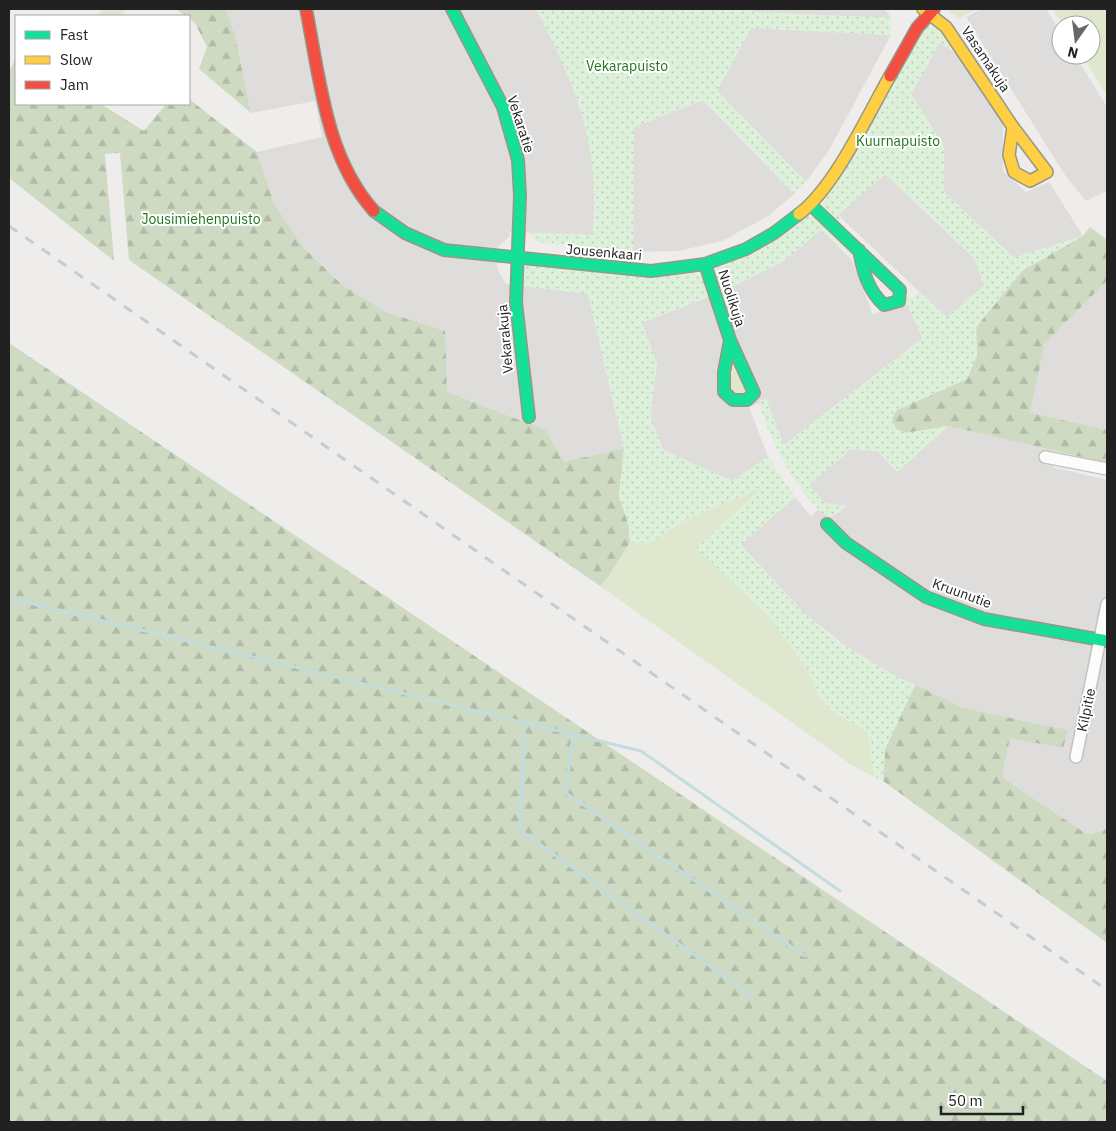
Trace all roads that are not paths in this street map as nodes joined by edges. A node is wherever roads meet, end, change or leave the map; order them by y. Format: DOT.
graph roads {
  1 [pos="306,9"];
  2 [pos="452,9"];
  3 [pos="929,10"];
  4 [pos="1014,127"];
  5 [pos="810,205"];
  6 [pos="859,250"];
  7 [pos="517,258"];
  8 [pos="705,264"];
  9 [pos="730,340"];
  10 [pos="529,417"];
  11 [pos="1045,457"];
  12 [pos="1107,469"];
  13 [pos="828,524"];
  14 [pos="1107,604"];
  15 [pos="1104,640"];
  16 [pos="1076,757"];
  1 -- 7 [label="street, Jousenkaari"];
  2 -- 7 [label="street, Vekaratie"];
  3 -- 4 [label="street, Vasamakuja"];
  3 -- 5 [label="street, Jousenkaari"];
  5 -- 6 [label="street"];
  5 -- 8 [label="street, Jousenkaari"];
  6 -- 6 [label="street"];
  7 -- 8 [label="street, Jousenkaari"];
  7 -- 10 [label="street, Vekarakuja"];
  8 -- 9 [label="street, Nuolikuja"];
  9 -- 9 [label="street, Nuolikuja"];
  11 -- 12 [label="street"];
  13 -- 15 [label="street, Kruunutie"];
  14 -- 15 [label="street, Kilpitie"];
  15 -- 16 [label="street, Kilpitie"];
}
